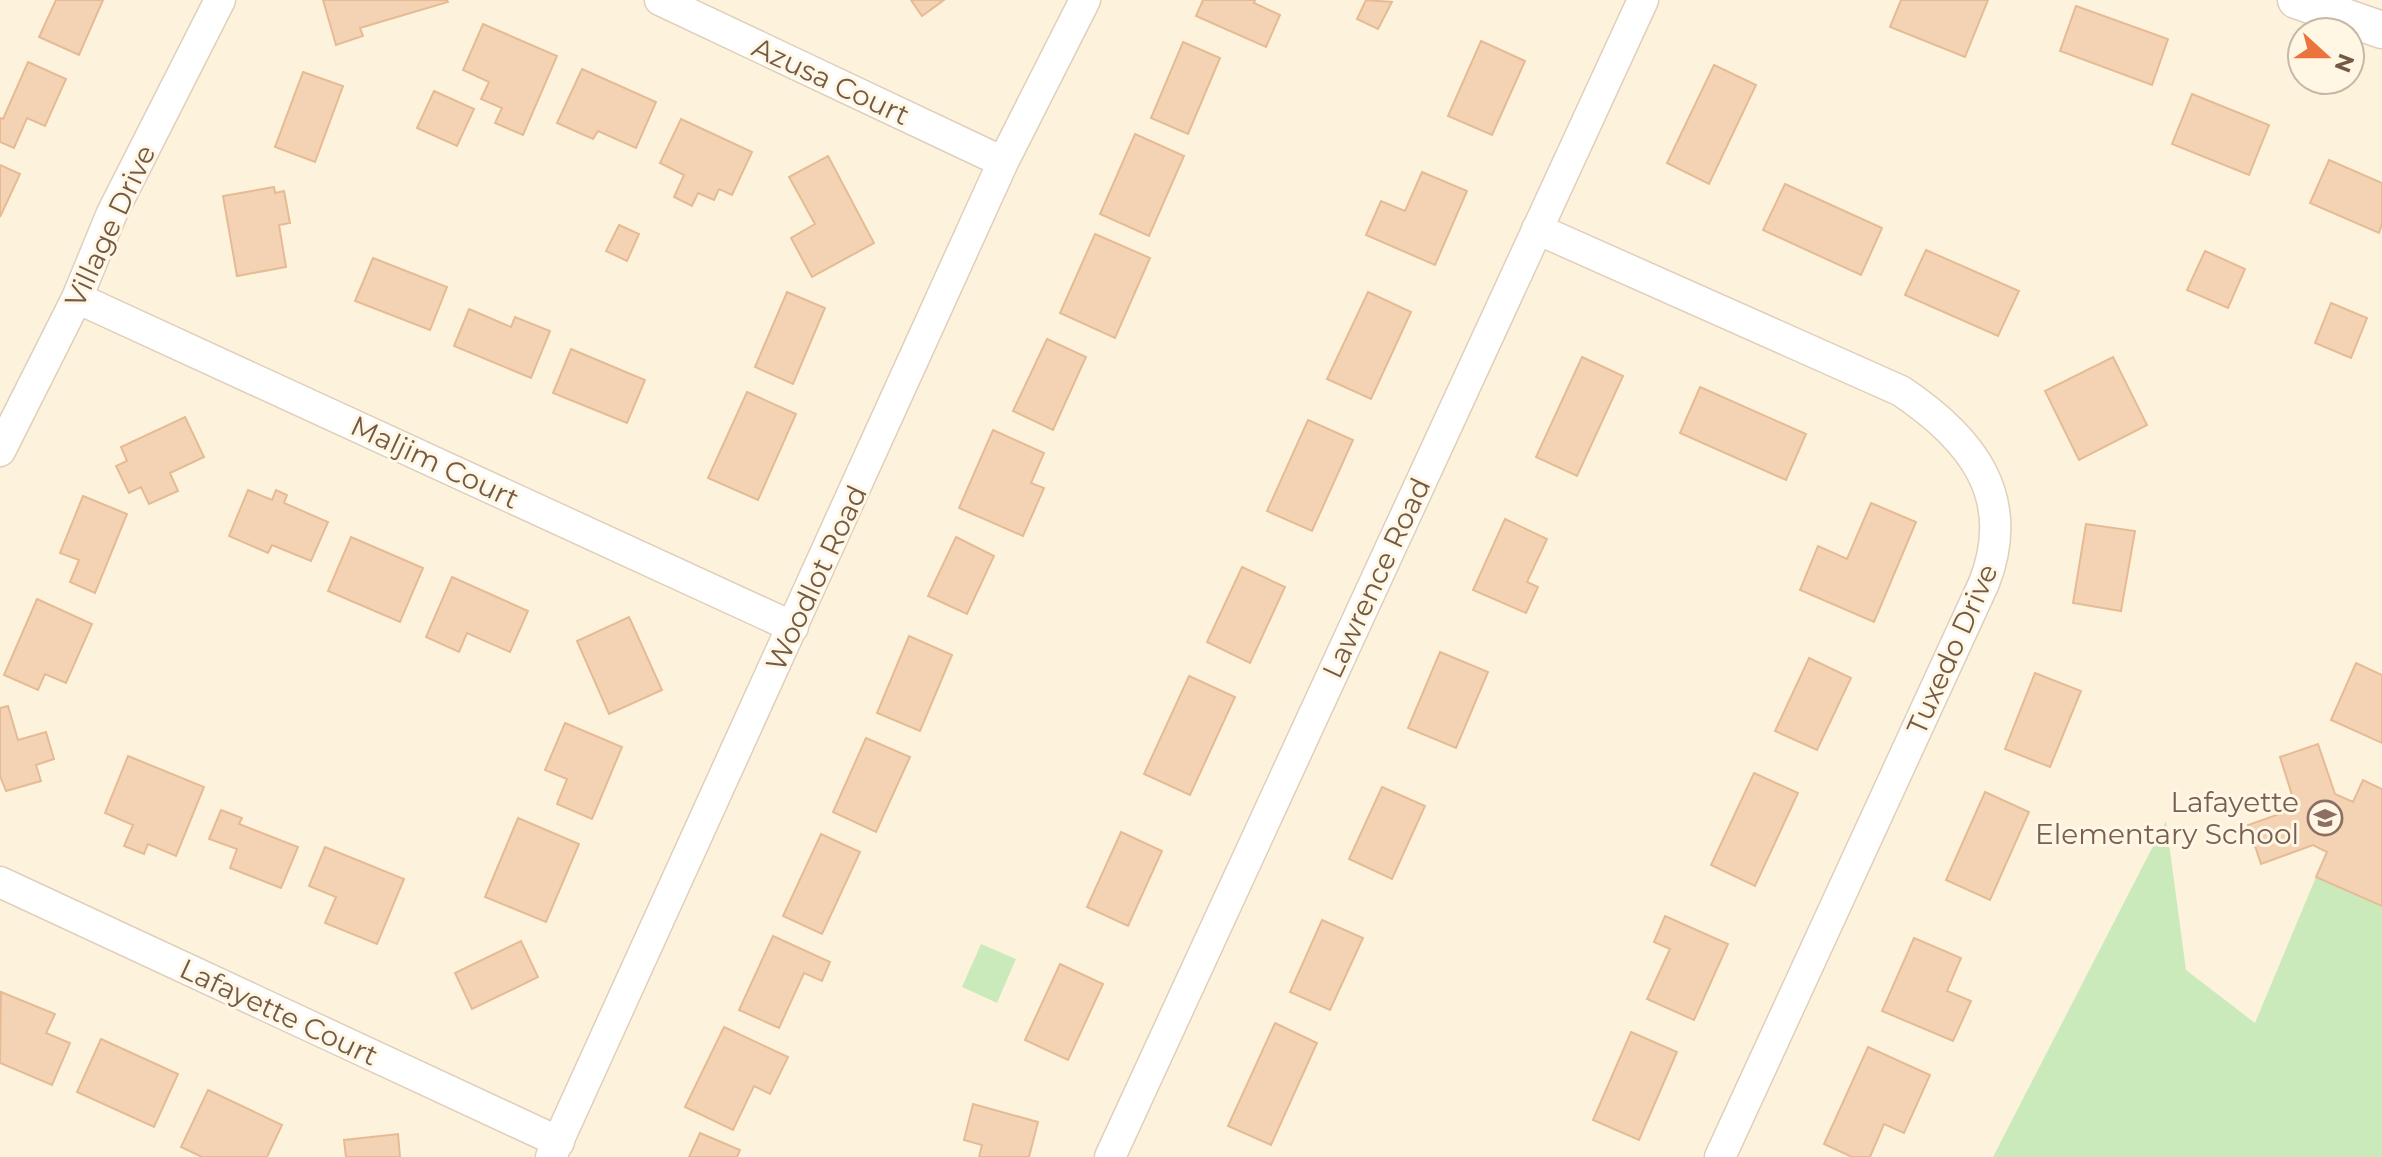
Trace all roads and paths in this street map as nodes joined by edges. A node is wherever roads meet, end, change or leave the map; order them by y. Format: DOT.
graph roads {
  1 [pos="220,0"];
  2 [pos="660,0"];
  3 [pos="1085,0"];
  4 [pos="1643,0"];
  5 [pos="2296,0"];
  6 [pos="2382,30"];
  7 [pos="1003,162"];
  8 [pos="1537,229"];
  9 [pos="77,298"];
  10 [pos="0,451"];
  11 [pos="793,627"];
  12 [pos="0,882"];
  13 [pos="555,1149"];
  14 [pos="1110,1157"];
  15 [pos="1720,1157"];
  1 -- 9 [label="street, Village Drive"];
  2 -- 7 [label="street, Azusa Court"];
  3 -- 7 [label="street, Woodlot Road"];
  4 -- 8 [label="street, Lawrence Road"];
  5 -- 6 [label="street"];
  7 -- 11 [label="street, Woodlot Road"];
  8 -- 14 [label="street, Lawrence Road"];
  8 -- 15 [label="street, Tuxedo Drive"];
  9 -- 10 [label="street, Village Drive"];
  9 -- 11 [label="street, Maljim Court"];
  11 -- 13 [label="street, Woodlot Road"];
  12 -- 13 [label="street, Lafayette Court"];
}
